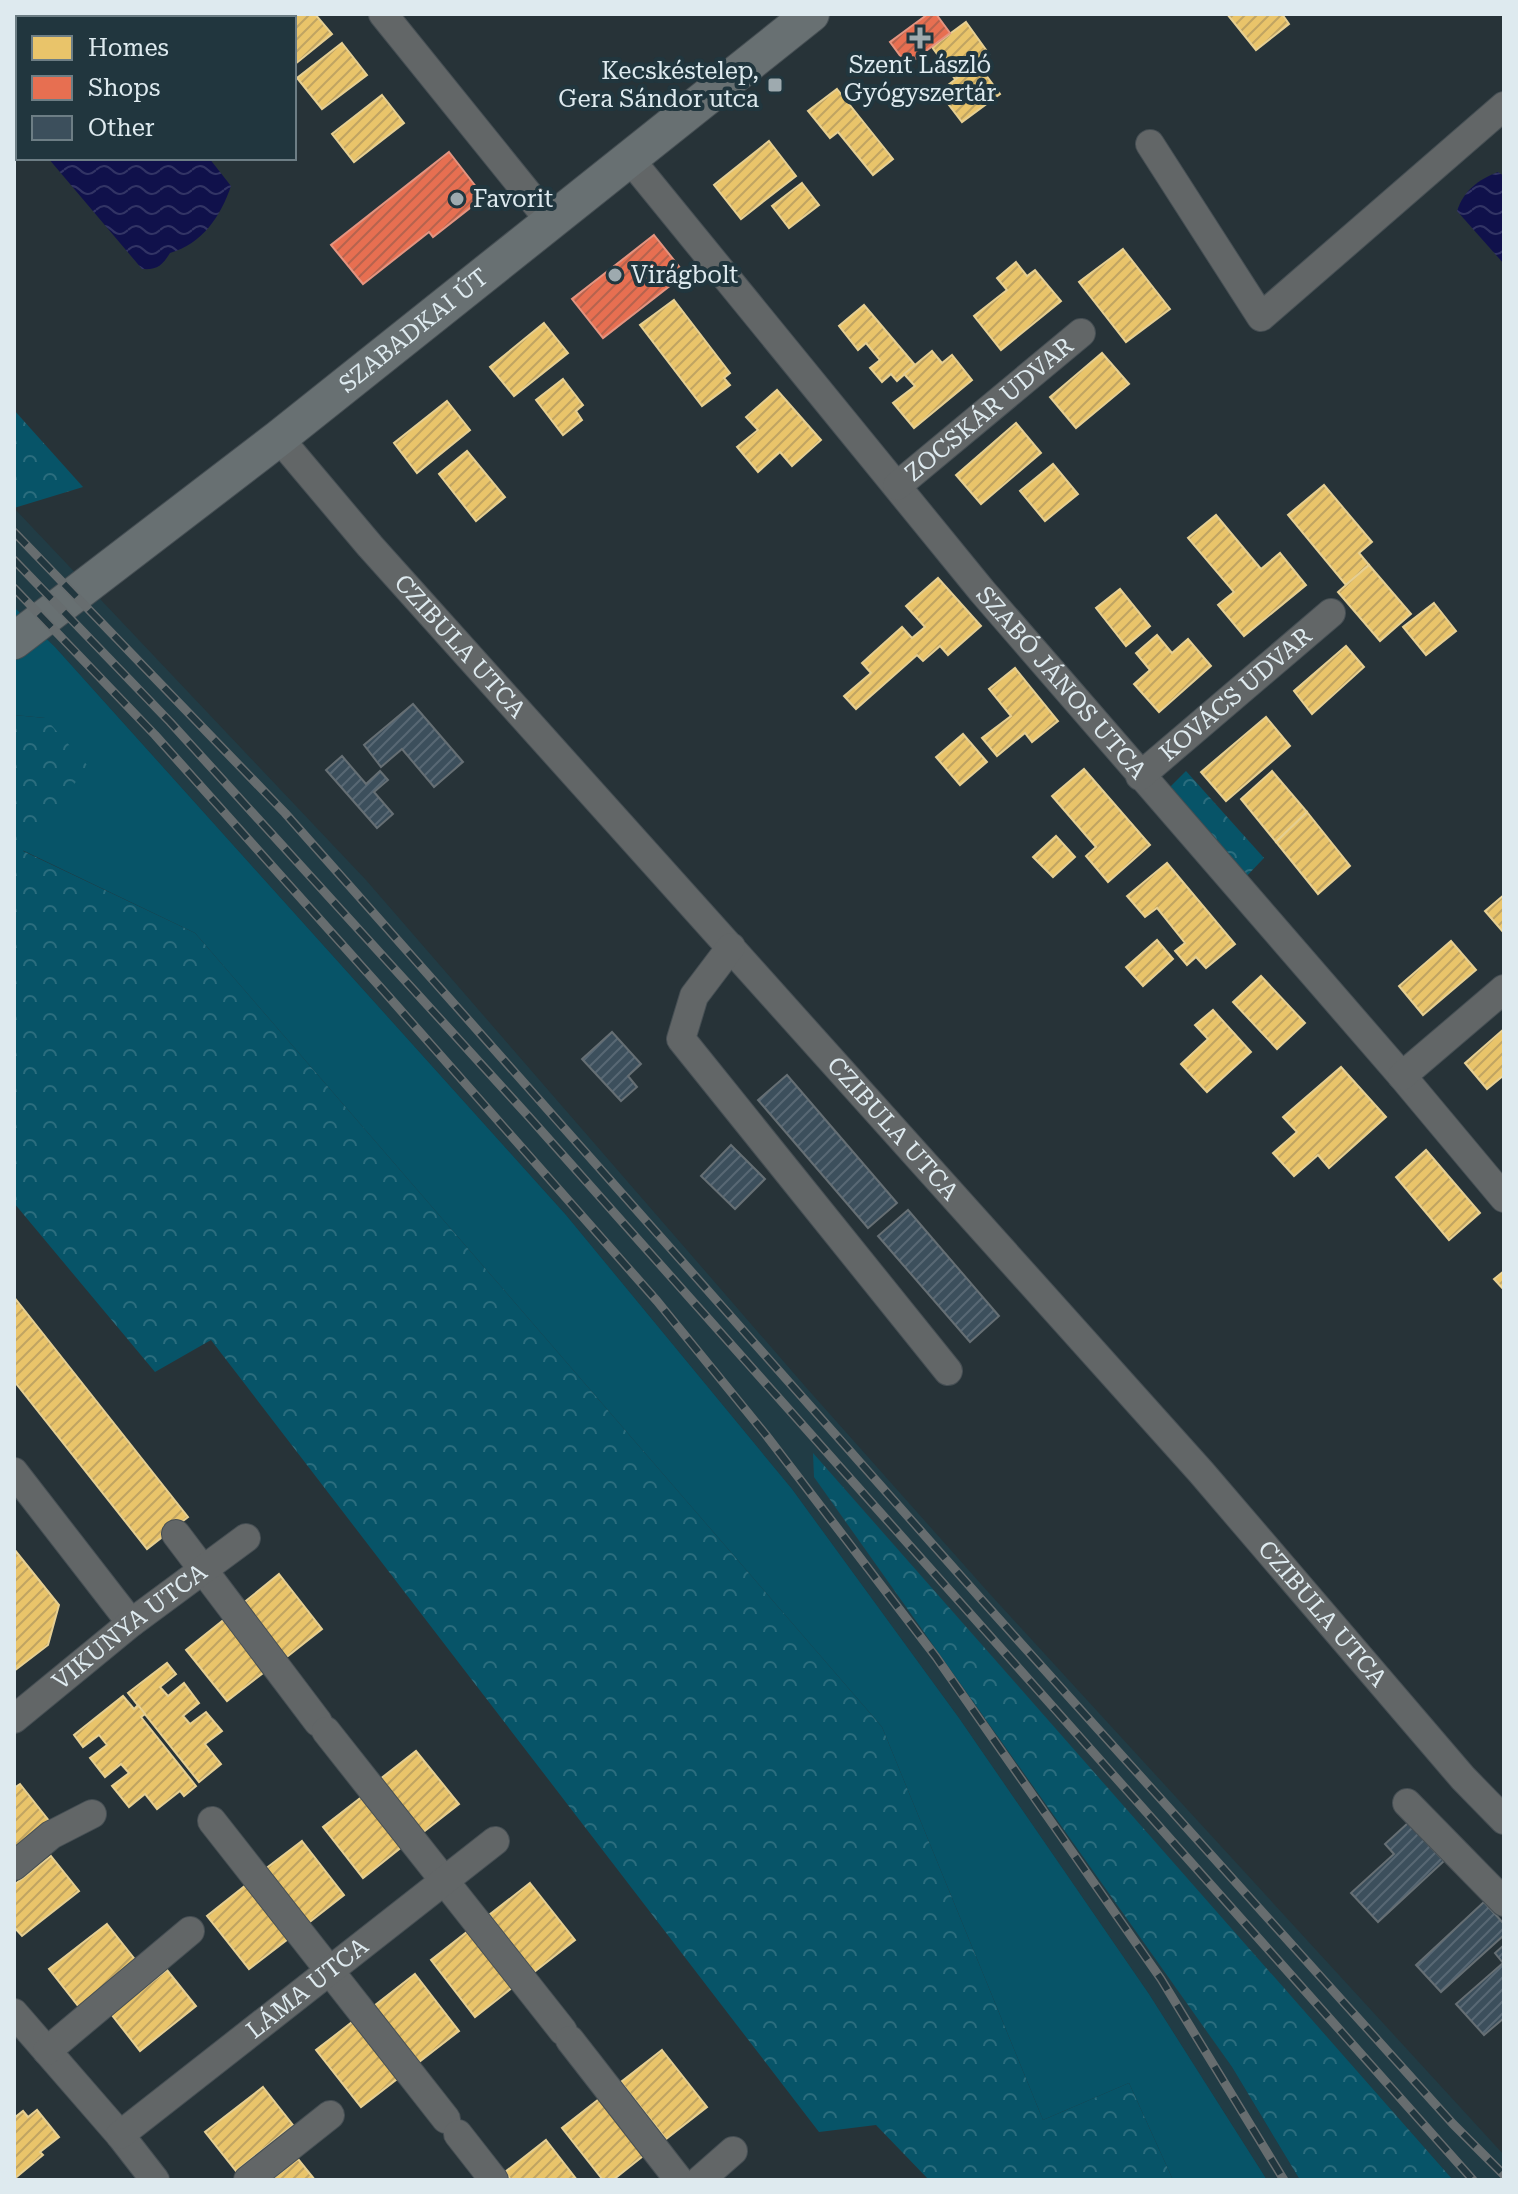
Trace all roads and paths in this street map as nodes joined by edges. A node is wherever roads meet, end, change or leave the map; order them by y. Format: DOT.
graph roads {
  1 [pos="383,14"];
  2 [pos="811,14"];
  3 [pos="1504,106"];
  4 [pos="1150,144"];
  5 [pos="629,158"];
  6 [pos="550,221"];
  7 [pos="1081,333"];
  8 [pos="279,438"];
  9 [pos="897,486"];
  10 [pos="1331,613"];
  11 [pos="14,641"];
  12 [pos="1140,776"];
  13 [pos="731,947"];
  14 [pos="1504,989"];
  15 [pos="1402,1076"];
  16 [pos="1504,1198"];
  17 [pos="948,1371"];
  18 [pos="14,1472"];
  19 [pos="176,1534"];
  20 [pos="246,1538"];
  21 [pos="204,1570"];
  22 [pos="131,1623"];
  23 [pos="14,1719"];
  24 [pos="1407,1803"];
  25 [pos="92,1814"];
  26 [pos="1504,1820"];
  27 [pos="212,1821"];
  28 [pos="495,1841"];
  29 [pos="14,1866"];
  30 [pos="444,1881"];
  31 [pos="1504,1902"];
  32 [pos="190,1931"];
  33 [pos="329,1971"];
  34 [pos="14,2013"];
  35 [pos="47,2051"];
  36 [pos="330,2115"];
  37 [pos="120,2135"];
  38 [pos="733,2151"];
  39 [pos="155,2180"];
  40 [pos="248,2180"];
  41 [pos="494,2180"];
  42 [pos="679,2180"];
  43 [pos="700,2180"];
  1 -- 6 [label="street"];
  2 -- 5 [label="main road, SZABADKAI ÚT"];
  3 -- 4 [label="street"];
  5 -- 6 [label="main road, SZABADKAI ÚT"];
  5 -- 9 [label="street, SZABÓ JÁNOS UTCA"];
  6 -- 8 [label="main road, SZABADKAI ÚT"];
  7 -- 9 [label="street, ZOCSKÁR UDVAR"];
  8 -- 11 [label="main road, SZABADKAI ÚT"];
  8 -- 13 [label="street, CZIBULA UTCA"];
  9 -- 12 [label="street, SZABÓ JÁNOS UTCA"];
  10 -- 12 [label="street, KOVÁCS UDVAR"];
  12 -- 15 [label="street, SZABÓ JÁNOS UTCA"];
  13 -- 17 [label="street"];
  13 -- 26 [label="street, CZIBULA UTCA"];
  14 -- 15 [label="street"];
  15 -- 16 [label="street, SZABÓ JÁNOS UTCA"];
  18 -- 22 [label="street"];
  19 -- 21 [label="street"];
  20 -- 21 [label="street, VIKUNYA UTCA"];
  21 -- 22 [label="street, VIKUNYA UTCA"];
  21 -- 30 [label="street"];
  22 -- 23 [label="street, VIKUNYA UTCA"];
  24 -- 31 [label="street"];
  25 -- 29 [label="street"];
  27 -- 33 [label="street"];
  28 -- 30 [label="street, LÁMA UTCA"];
  30 -- 33 [label="street, LÁMA UTCA"];
  30 -- 42 [label="street"];
  32 -- 35 [label="street"];
  33 -- 37 [label="street, LÁMA UTCA"];
  33 -- 41 [label="street"];
  34 -- 35 [label="street"];
  35 -- 37 [label="street"];
  36 -- 40 [label="street"];
  37 -- 39 [label="street"];
  38 -- 43 [label="street"];
}
